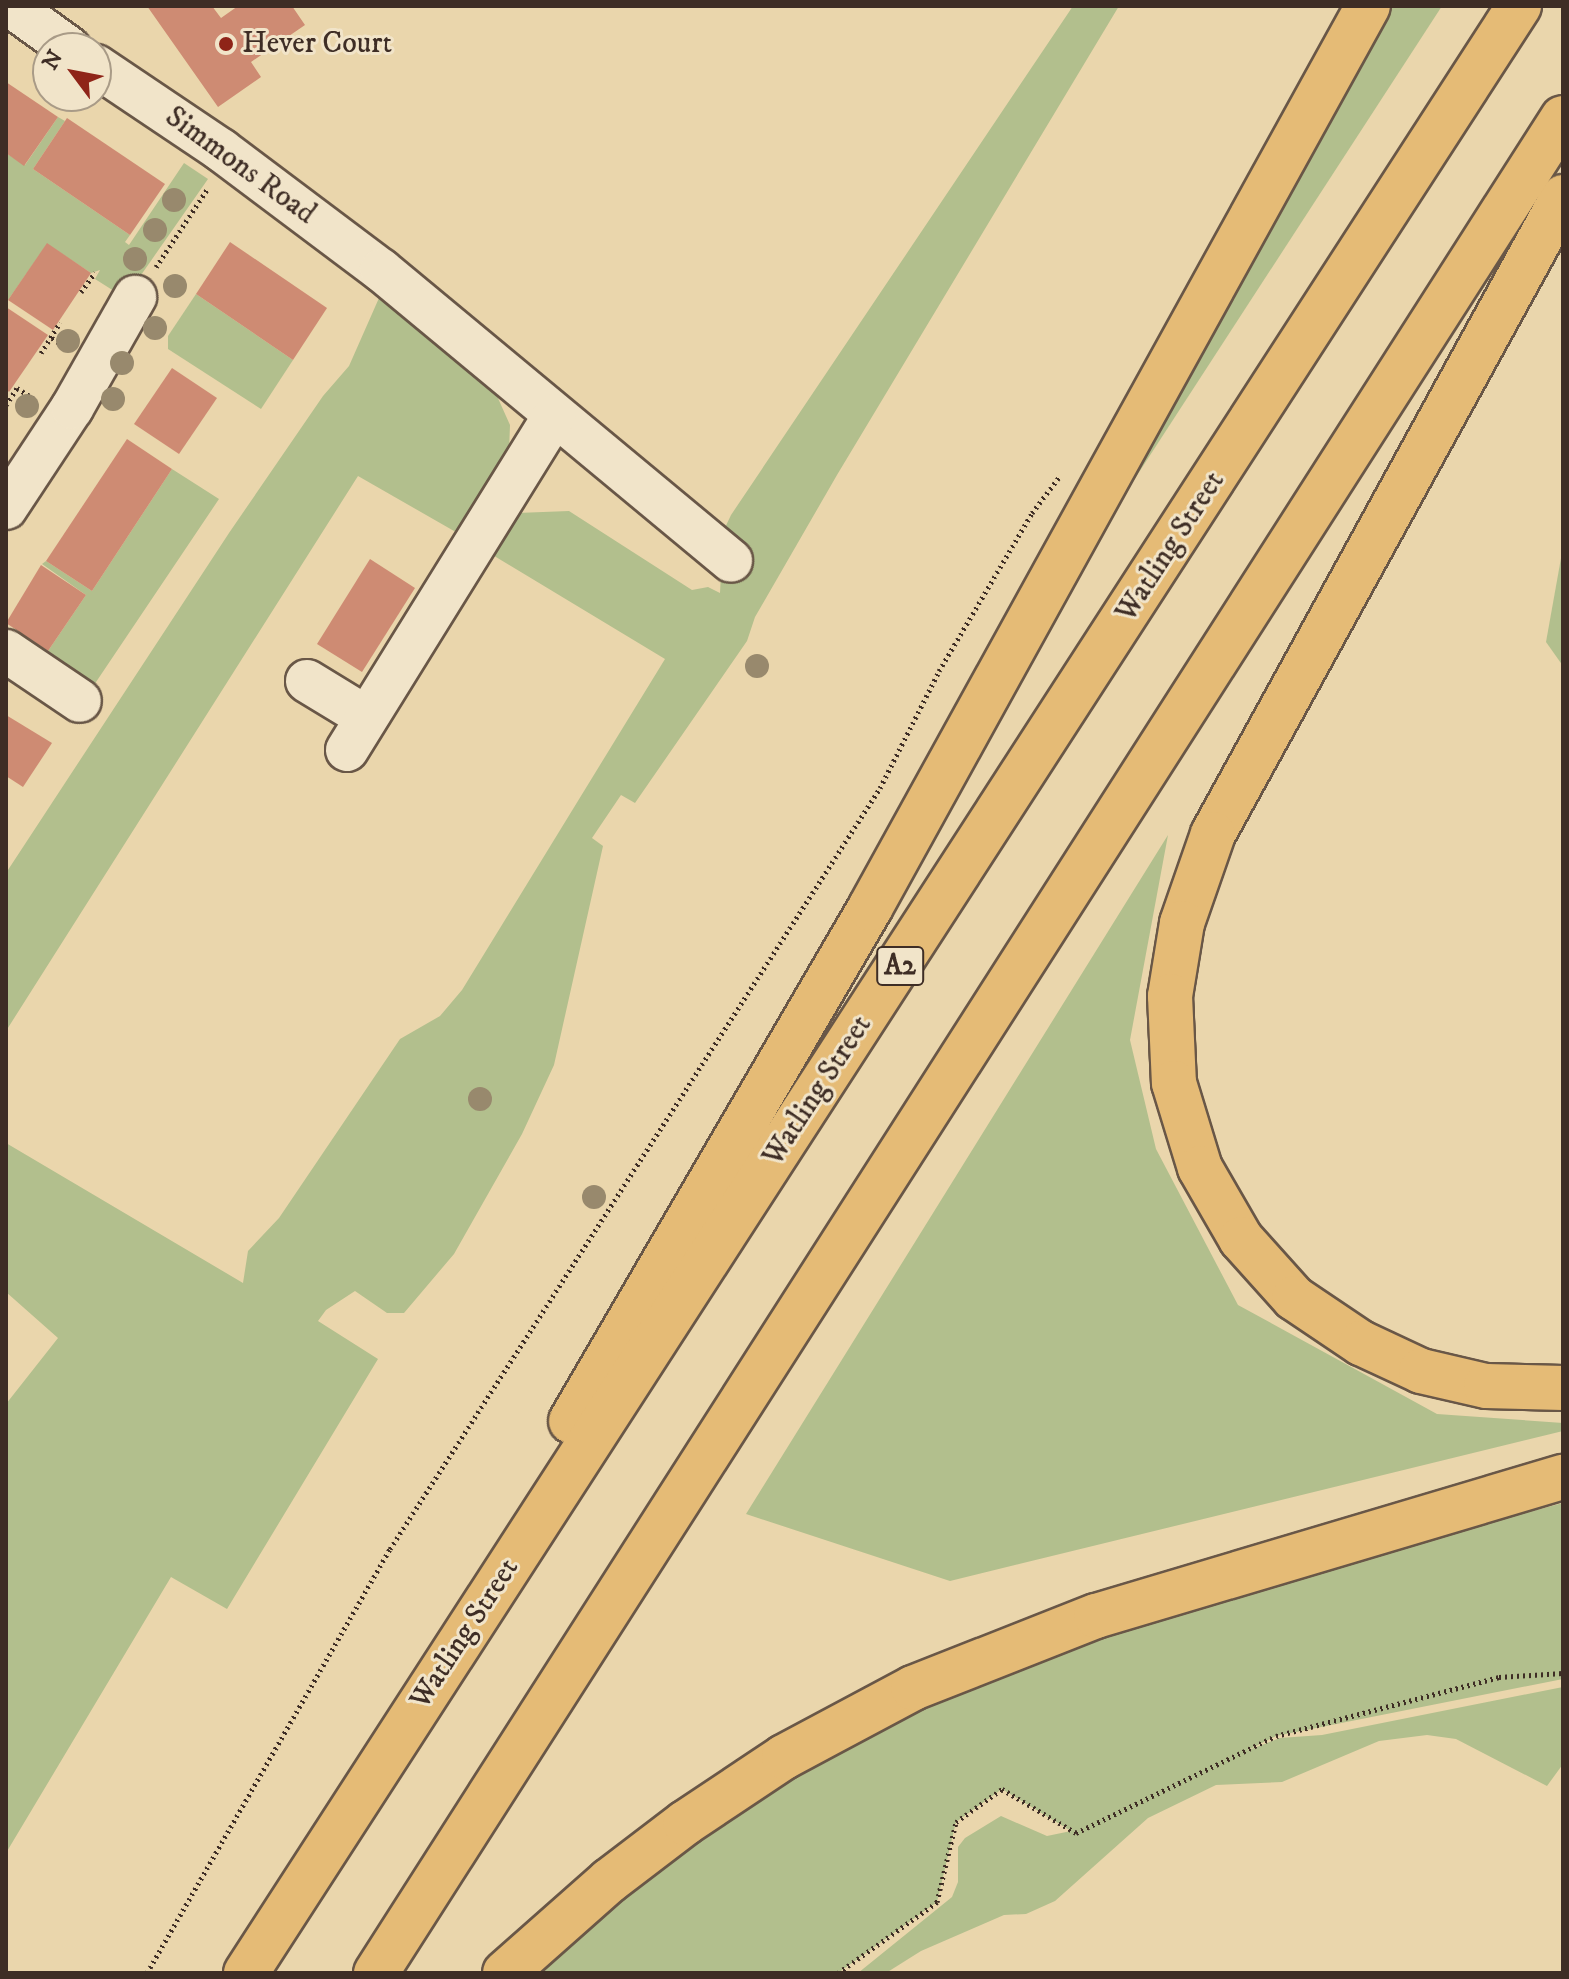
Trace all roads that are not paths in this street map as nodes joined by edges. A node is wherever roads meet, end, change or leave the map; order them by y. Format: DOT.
graph roads {
  1 [pos="11,6"];
  2 [pos="1368,6"];
  3 [pos="1519,6"];
  4 [pos="47,32"];
  5 [pos="112,77"];
  6 [pos="1563,118"];
  7 [pos="1563,197"];
  8 [pos="135,297"];
  9 [pos="555,415"];
  10 [pos="19,459"];
  11 [pos="6,508"];
  12 [pos="731,561"];
  13 [pos="6,651"];
  14 [pos="307,681"];
  15 [pos="80,701"];
  16 [pos="1563,1388"];
  17 [pos="1563,1477"];
  18 [pos="278,1924"];
  19 [pos="246,1973"];
  20 [pos="376,1973"];
  21 [pos="505,1973"];
  1 -- 4 [label="street"];
  2 -- 18 [label="highway"];
  3 -- 18 [label="highway, Watling Street / A2"];
  5 -- 9 [label="street, Simmons Road"];
  6 -- 20 [label="highway"];
  7 -- 16 [label="highway"];
  8 -- 10 [label="street"];
  9 -- 12 [label="street, Simmons Road"];
  9 -- 14 [label="street"];
  10 -- 11 [label="street"];
  13 -- 15 [label="street"];
  17 -- 21 [label="highway"];
  18 -- 19 [label="highway, Watling Street / A2"];
}
